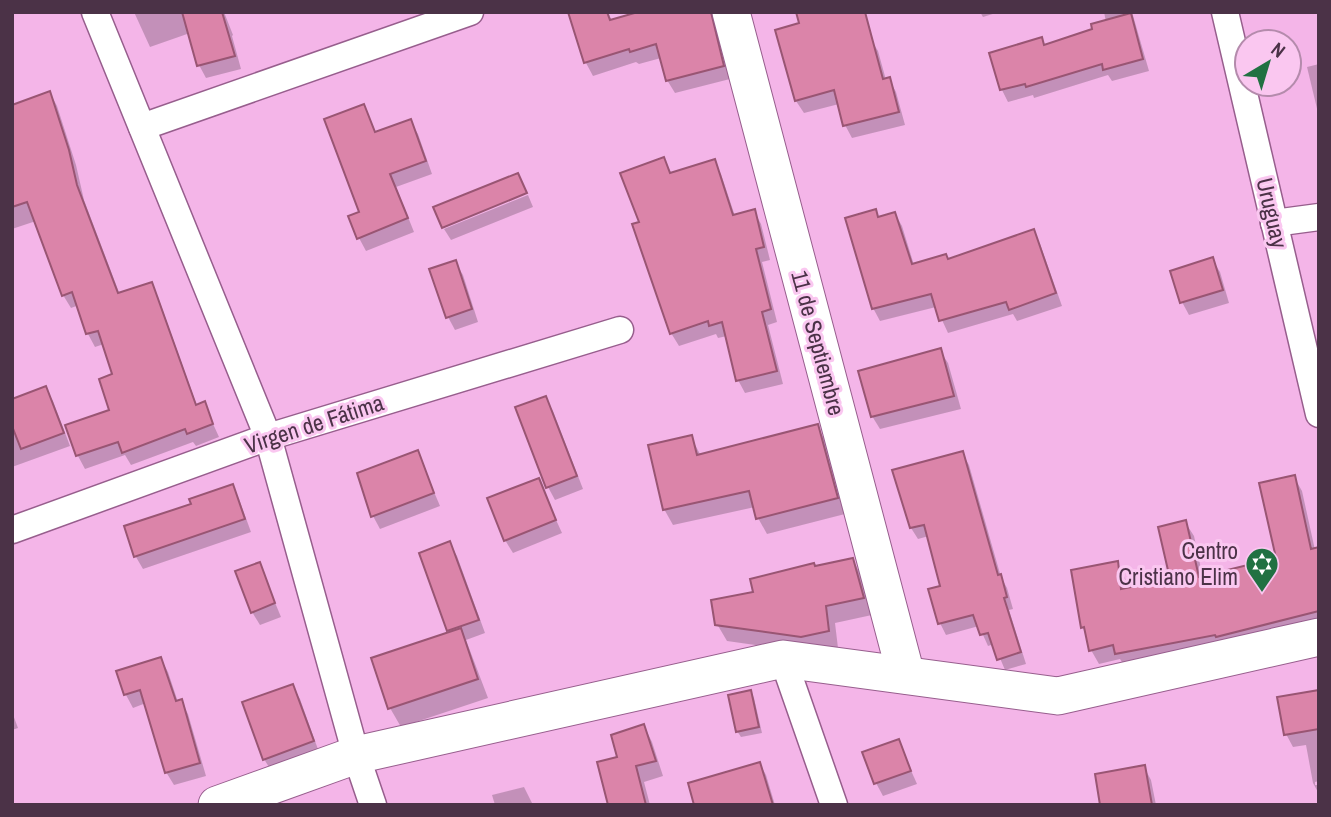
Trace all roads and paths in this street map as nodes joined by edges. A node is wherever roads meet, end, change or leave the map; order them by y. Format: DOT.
graph roads {
  1 [pos="95,12"];
  2 [pos="470,12"];
  3 [pos="731,12"];
  4 [pos="1225,12"];
  5 [pos="142,127"];
  6 [pos="1319,217"];
  7 [pos="1274,223"];
  8 [pos="620,330"];
  9 [pos="1319,414"];
  10 [pos="268,437"];
  11 [pos="12,530"];
  12 [pos="1319,638"];
  13 [pos="783,659"];
  14 [pos="906,674"];
  15 [pos="356,755"];
  16 [pos="217,805"];
  17 [pos="373,805"];
  18 [pos="834,805"];
  1 -- 5 [label="street"];
  2 -- 5 [label="street"];
  3 -- 14 [label="main road, 11 de Septiembre"];
  4 -- 7 [label="street, Uruguay"];
  5 -- 10 [label="street"];
  6 -- 7 [label="street"];
  7 -- 9 [label="street, Uruguay"];
  8 -- 10 [label="street, Virgen de Fátima"];
  10 -- 11 [label="street, Virgen de Fátima"];
  10 -- 15 [label="street"];
  12 -- 14 [label="main road"];
  13 -- 14 [label="main road"];
  13 -- 15 [label="main road"];
  13 -- 18 [label="street"];
  15 -- 16 [label="main road"];
  15 -- 17 [label="street"];
}
